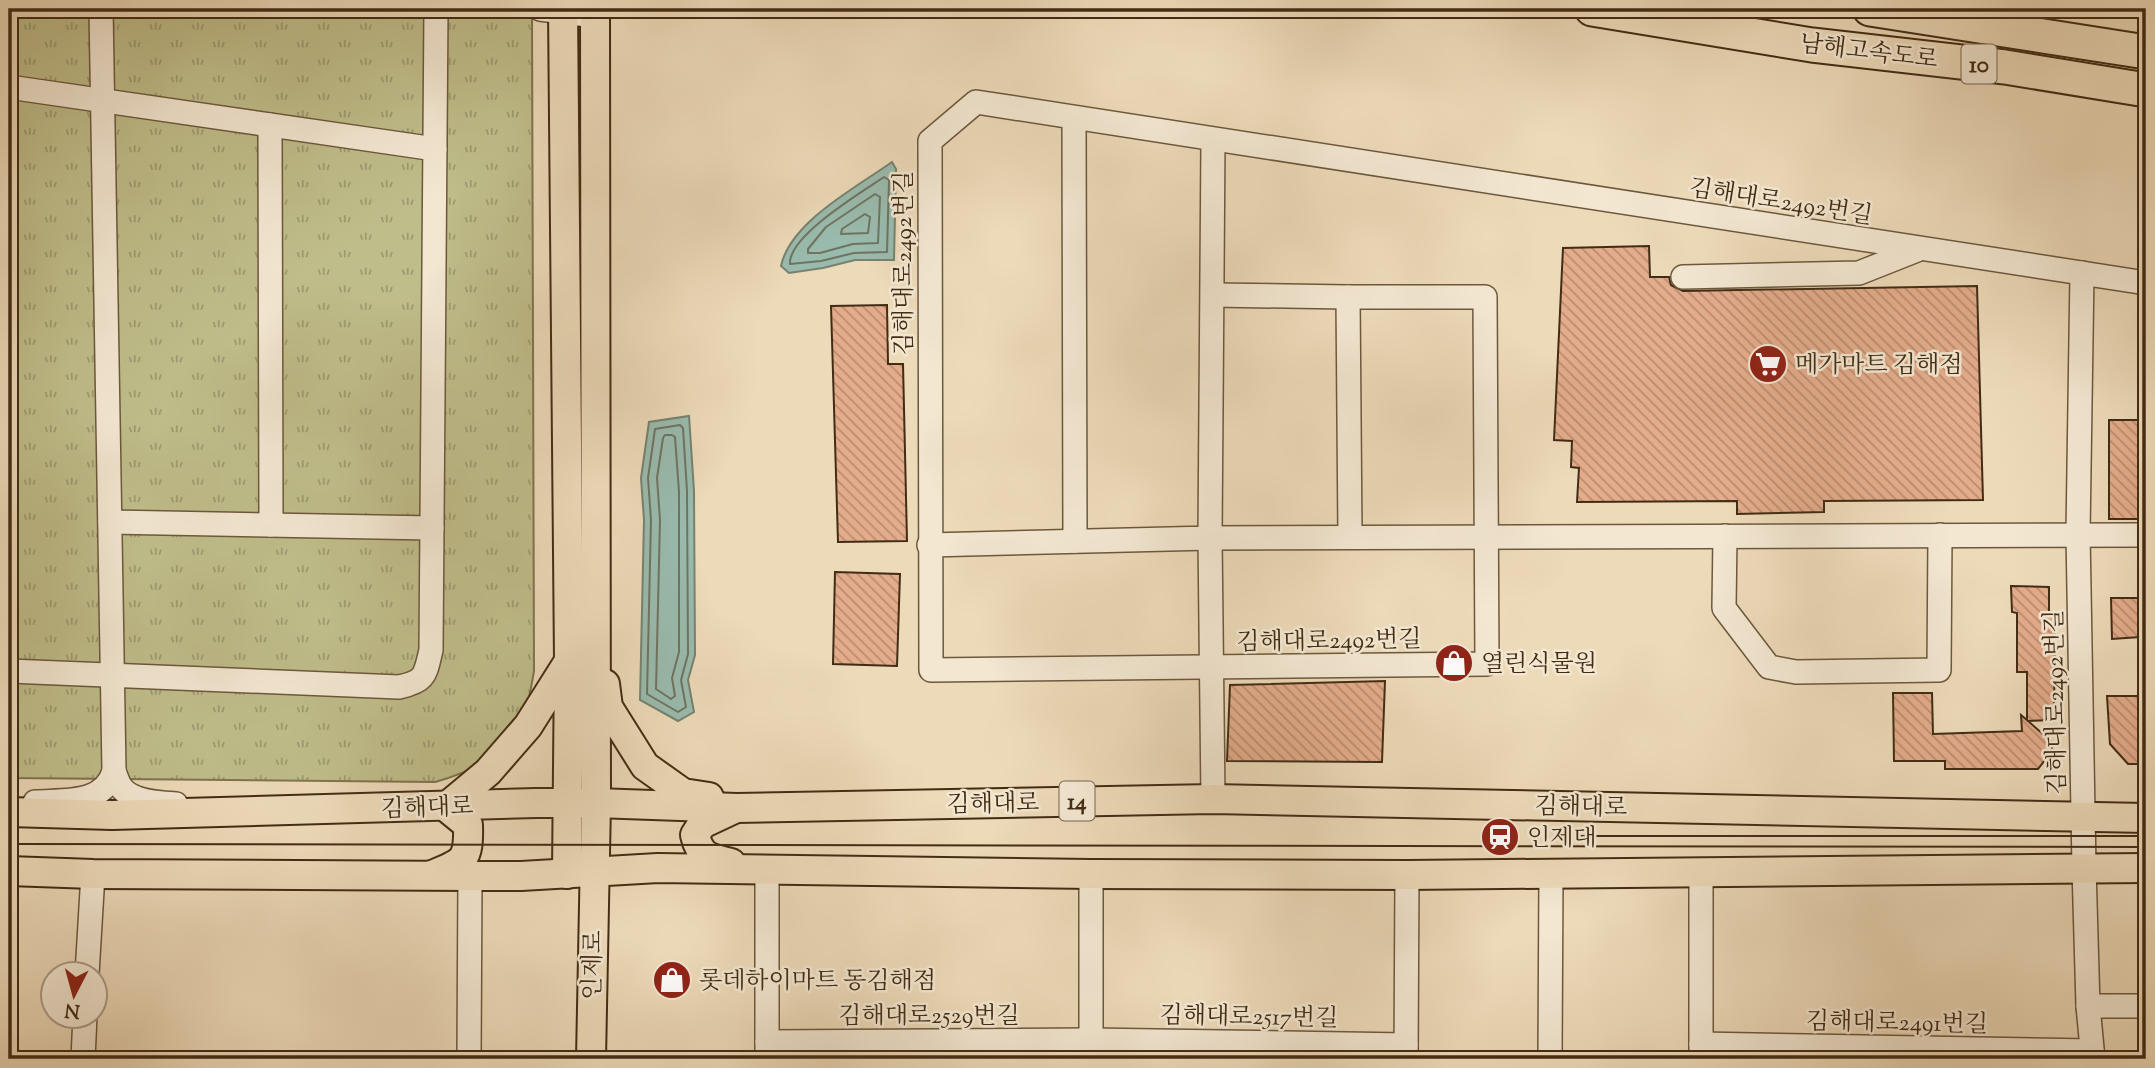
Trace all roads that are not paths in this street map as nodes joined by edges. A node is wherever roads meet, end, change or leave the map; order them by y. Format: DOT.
graph roads {
  1 [pos="102,9"];
  2 [pos="436,9"];
  3 [pos="1592,9"];
  4 [pos="1870,9"];
  5 [pos="555,10"];
  6 [pos="594,12"];
  7 [pos="1812,45"];
  8 [pos="2146,52"];
  9 [pos="9,87"];
  10 [pos="2146,90"];
  11 [pos="103,101"];
  12 [pos="2146,110"];
  13 [pos="1074,118"];
  14 [pos="270,125"];
  15 [pos="1213,140"];
  16 [pos="435,149"];
  17 [pos="1920,249"];
  18 [pos="2082,273"];
  19 [pos="1683,277"];
  20 [pos="2146,284"];
  21 [pos="1213,295"];
  22 [pos="1348,297"];
  23 [pos="110,522"];
  24 [pos="271,525"];
  25 [pos="432,528"];
  26 [pos="2078,534"];
  27 [pos="1940,535"];
  28 [pos="2146,535"];
  29 [pos="1725,536"];
  30 [pos="1350,537"];
  31 [pos="1486,537"];
  32 [pos="1210,538"];
  33 [pos="1075,541"];
  34 [pos="929,545"];
  35 [pos="595,621"];
  36 [pos="569,661"];
  37 [pos="1212,668"];
  38 [pos="9,671"];
  39 [pos="112,675"];
  40 [pos="114,771"];
  41 [pos="1213,799"];
  42 [pos="9,803"];
  43 [pos="567,803"];
  44 [pos="596,803"];
  45 [pos="446,807"];
  46 [pos="778,807"];
  47 [pos="737,808"];
  48 [pos="319,810"];
  49 [pos="9,812"];
  50 [pos="2084,817"];
  51 [pos="2146,818"];
  52 [pos="2084,868"];
  53 [pos="2146,868"];
  54 [pos="760,869"];
  55 [pos="9,871"];
  56 [pos="1702,871"];
  57 [pos="580,872"];
  58 [pos="1551,873"];
  59 [pos="93,874"];
  60 [pos="1091,874"];
  61 [pos="1407,875"];
  62 [pos="429,876"];
  63 [pos="470,876"];
  64 [pos="89,960"];
  65 [pos="2088,1006"];
  66 [pos="2146,1006"];
  67 [pos="84,1030"];
  68 [pos="767,1050"];
  69 [pos="1091,1050"];
  70 [pos="1406,1052"];
  71 [pos="1701,1052"];
  72 [pos="2092,1055"];
  73 [pos="83,1059"];
  74 [pos="469,1059"];
  75 [pos="591,1059"];
  76 [pos="1550,1059"];
  1 -- 11 [label="street"];
  2 -- 16 [label="street"];
  3 -- 7 [label="highway, 남해고속도로 / 10"];
  4 -- 8 [label="highway, 남해고속도로 / 10"];
  5 -- 6 [label="street"];
  5 -- 36 [label="main road"];
  6 -- 35 [label="main road"];
  7 -- 10 [label="highway, 남해고속도로 / 10"];
  7 -- 12 [label="highway"];
  9 -- 11 [label="street"];
  11 -- 14 [label="street"];
  11 -- 23 [label="street"];
  13 -- 15 [label="street, 김해대로2492번길"];
  13 -- 33 [label="street"];
  13 -- 34 [label="street, 김해대로2492번길"];
  14 -- 16 [label="street"];
  14 -- 24 [label="street"];
  15 -- 17 [label="street, 김해대로2492번길"];
  15 -- 21 [label="street, 김해대로2492번길"];
  16 -- 25 [label="street"];
  17 -- 18 [label="street, 김해대로2492번길"];
  17 -- 19 [label="street"];
  18 -- 20 [label="street"];
  18 -- 26 [label="street, 김해대로2492번길"];
  21 -- 22 [label="street, 김해대로2492번길"];
  21 -- 32 [label="street, 김해대로2492번길"];
  22 -- 30 [label="street"];
  22 -- 31 [label="street, 김해대로2492번길"];
  23 -- 24 [label="street"];
  23 -- 39 [label="street"];
  24 -- 25 [label="street"];
  25 -- 39 [label="street"];
  26 -- 27 [label="street"];
  26 -- 28 [label="street"];
  26 -- 50 [label="street, 김해대로2492번길"];
  27 -- 29 [label="street"];
  27 -- 29 [label="street"];
  29 -- 31 [label="street"];
  30 -- 31 [label="street"];
  30 -- 32 [label="street"];
  31 -- 37 [label="street, 김해대로2492번길"];
  32 -- 33 [label="street"];
  32 -- 37 [label="street, 김해대로2492번길"];
  33 -- 34 [label="street"];
  34 -- 37 [label="street, 김해대로2492번길"];
  35 -- 44 [label="main road"];
  35 -- 46 [label="main road"];
  36 -- 43 [label="main road"];
  36 -- 45 [label="main road"];
  37 -- 41 [label="street"];
  38 -- 39 [label="street"];
  39 -- 40 [label="street"];
  40 -- 42 [label="street"];
  40 -- 48 [label="street"];
  41 -- 46 [label="main road, 김해대로 / 14"];
  41 -- 50 [label="main road, 김해대로 / 14"];
  43 -- 44 [label="main road, 김해대로 / 14"];
  43 -- 45 [label="main road, 김해대로 / 14"];
  43 -- 57 [label="main road"];
  44 -- 47 [label="main road, 김해대로 / 14"];
  44 -- 57 [label="main road"];
  45 -- 48 [label="main road, 김해대로 / 14"];
  45 -- 62 [label="main road"];
  46 -- 47 [label="main road, 김해대로 / 14"];
  47 -- 54 [label="main road"];
  48 -- 49 [label="main road, 김해대로 / 14"];
  50 -- 51 [label="main road, 김해대로 / 14"];
  50 -- 52 [label="street, 김해대로2492번길"];
  52 -- 53 [label="main road"];
  52 -- 56 [label="main road"];
  52 -- 65 [label="street, 김해대로2491번길"];
  54 -- 57 [label="main road"];
  54 -- 60 [label="main road"];
  54 -- 68 [label="street"];
  55 -- 59 [label="main road"];
  56 -- 58 [label="main road"];
  56 -- 71 [label="street"];
  57 -- 63 [label="main road"];
  57 -- 75 [label="main road, 인제로"];
  58 -- 61 [label="main road"];
  58 -- 76 [label="street"];
  59 -- 62 [label="main road"];
  59 -- 64 [label="street"];
  60 -- 61 [label="main road"];
  60 -- 69 [label="street"];
  61 -- 70 [label="street, 김해대로2517번길"];
  62 -- 63 [label="main road"];
  63 -- 74 [label="street"];
  65 -- 66 [label="street"];
  65 -- 72 [label="street, 김해대로2491번길"];
  67 -- 73 [label="street"];
  68 -- 69 [label="street, 김해대로2529번길"];
  69 -- 70 [label="street, 김해대로2517번길"];
  71 -- 72 [label="street, 김해대로2491번길"];
}
